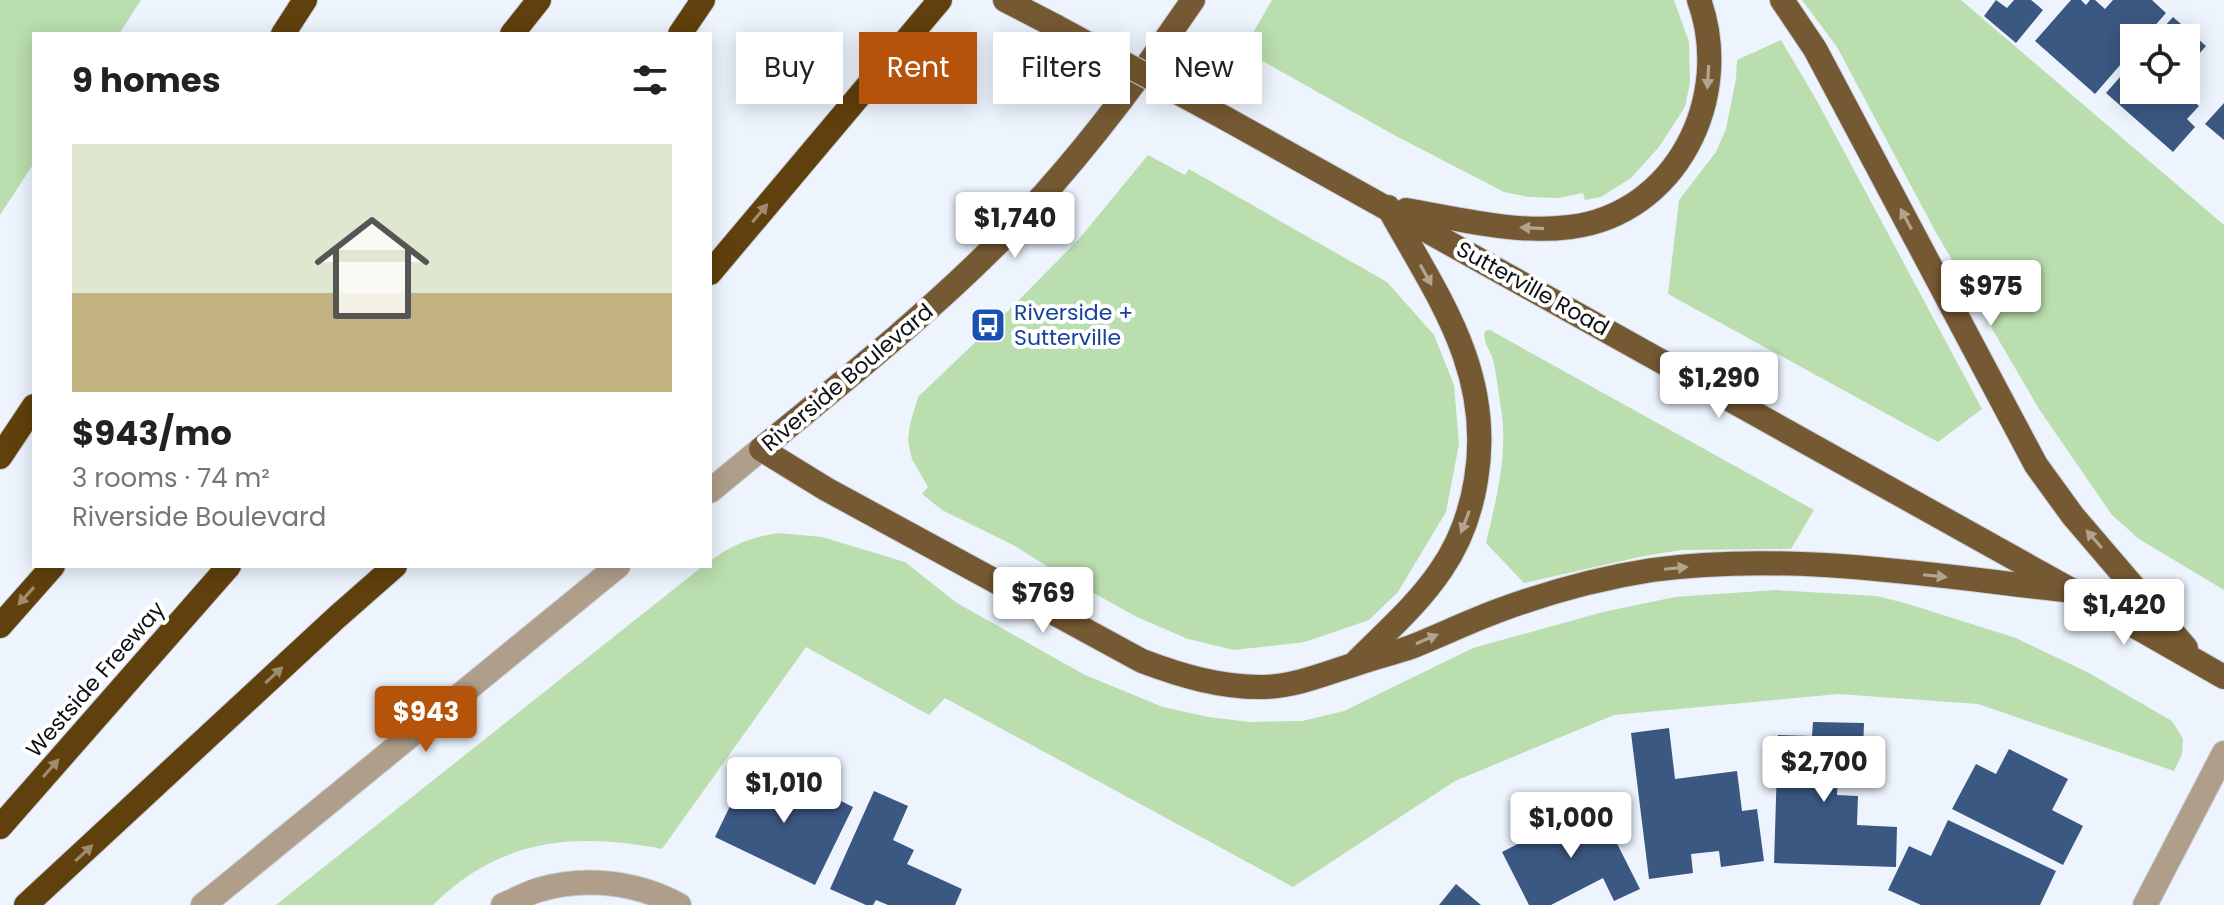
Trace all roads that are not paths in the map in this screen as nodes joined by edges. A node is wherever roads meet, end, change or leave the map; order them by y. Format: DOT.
graph roads {
  1 [pos="305,0"];
  2 [pos="539,0"];
  3 [pos="703,0"];
  4 [pos="940,0"];
  5 [pos="1005,0"];
  6 [pos="1193,0"];
  7 [pos="1699,0"];
  8 [pos="1782,0"];
  9 [pos="284,32"];
  10 [pos="514,32"];
  11 [pos="681,32"];
  12 [pos="1388,207"];
  13 [pos="712,271"];
  14 [pos="32,409"];
  15 [pos="761,449"];
  16 [pos="0,457"];
  17 [pos="712,489"];
  18 [pos="51,568"];
  19 [pos="227,568"];
  20 [pos="393,568"];
  21 [pos="616,568"];
  22 [pos="2073,591"];
  23 [pos="0,626"];
  24 [pos="2198,663"];
  25 [pos="1354,664"];
  26 [pos="2224,677"];
  27 [pos="2224,753"];
  28 [pos="0,827"];
  29 [pos="26,905"];
  30 [pos="203,905"];
  31 [pos="503,905"];
  32 [pos="679,905"];
  33 [pos="2145,905"];
  1 -- 9 [label="highway"];
  2 -- 10 [label="highway"];
  3 -- 11 [label="highway"];
  13 -- 4 [label="highway, one-way"];
  5 -- 12 [label="main road, Sutterville Road, bridge"];
  6 -- 15 [label="main road, Riverside Boulevard"];
  7 -- 12 [label="main road, one-way"];
  24 -- 8 [label="main road, one-way"];
  12 -- 22 [label="main road, Sutterville Road"];
  12 -- 25 [label="main road, one-way"];
  14 -- 16 [label="highway"];
  15 -- 17 [label="street, Riverside Boulevard"];
  15 -- 25 [label="main road"];
  18 -- 23 [label="highway, one-way"];
  28 -- 19 [label="highway, Westside Freeway, one-way"];
  29 -- 20 [label="highway, one-way"];
  21 -- 30 [label="street"];
  22 -- 24 [label="main road, Sutterville Road"];
  25 -- 22 [label="main road, one-way"];
  24 -- 26 [label="main road, Sutterville Road"];
  27 -- 33 [label="street"];
  31 -- 32 [label="street"];
}
